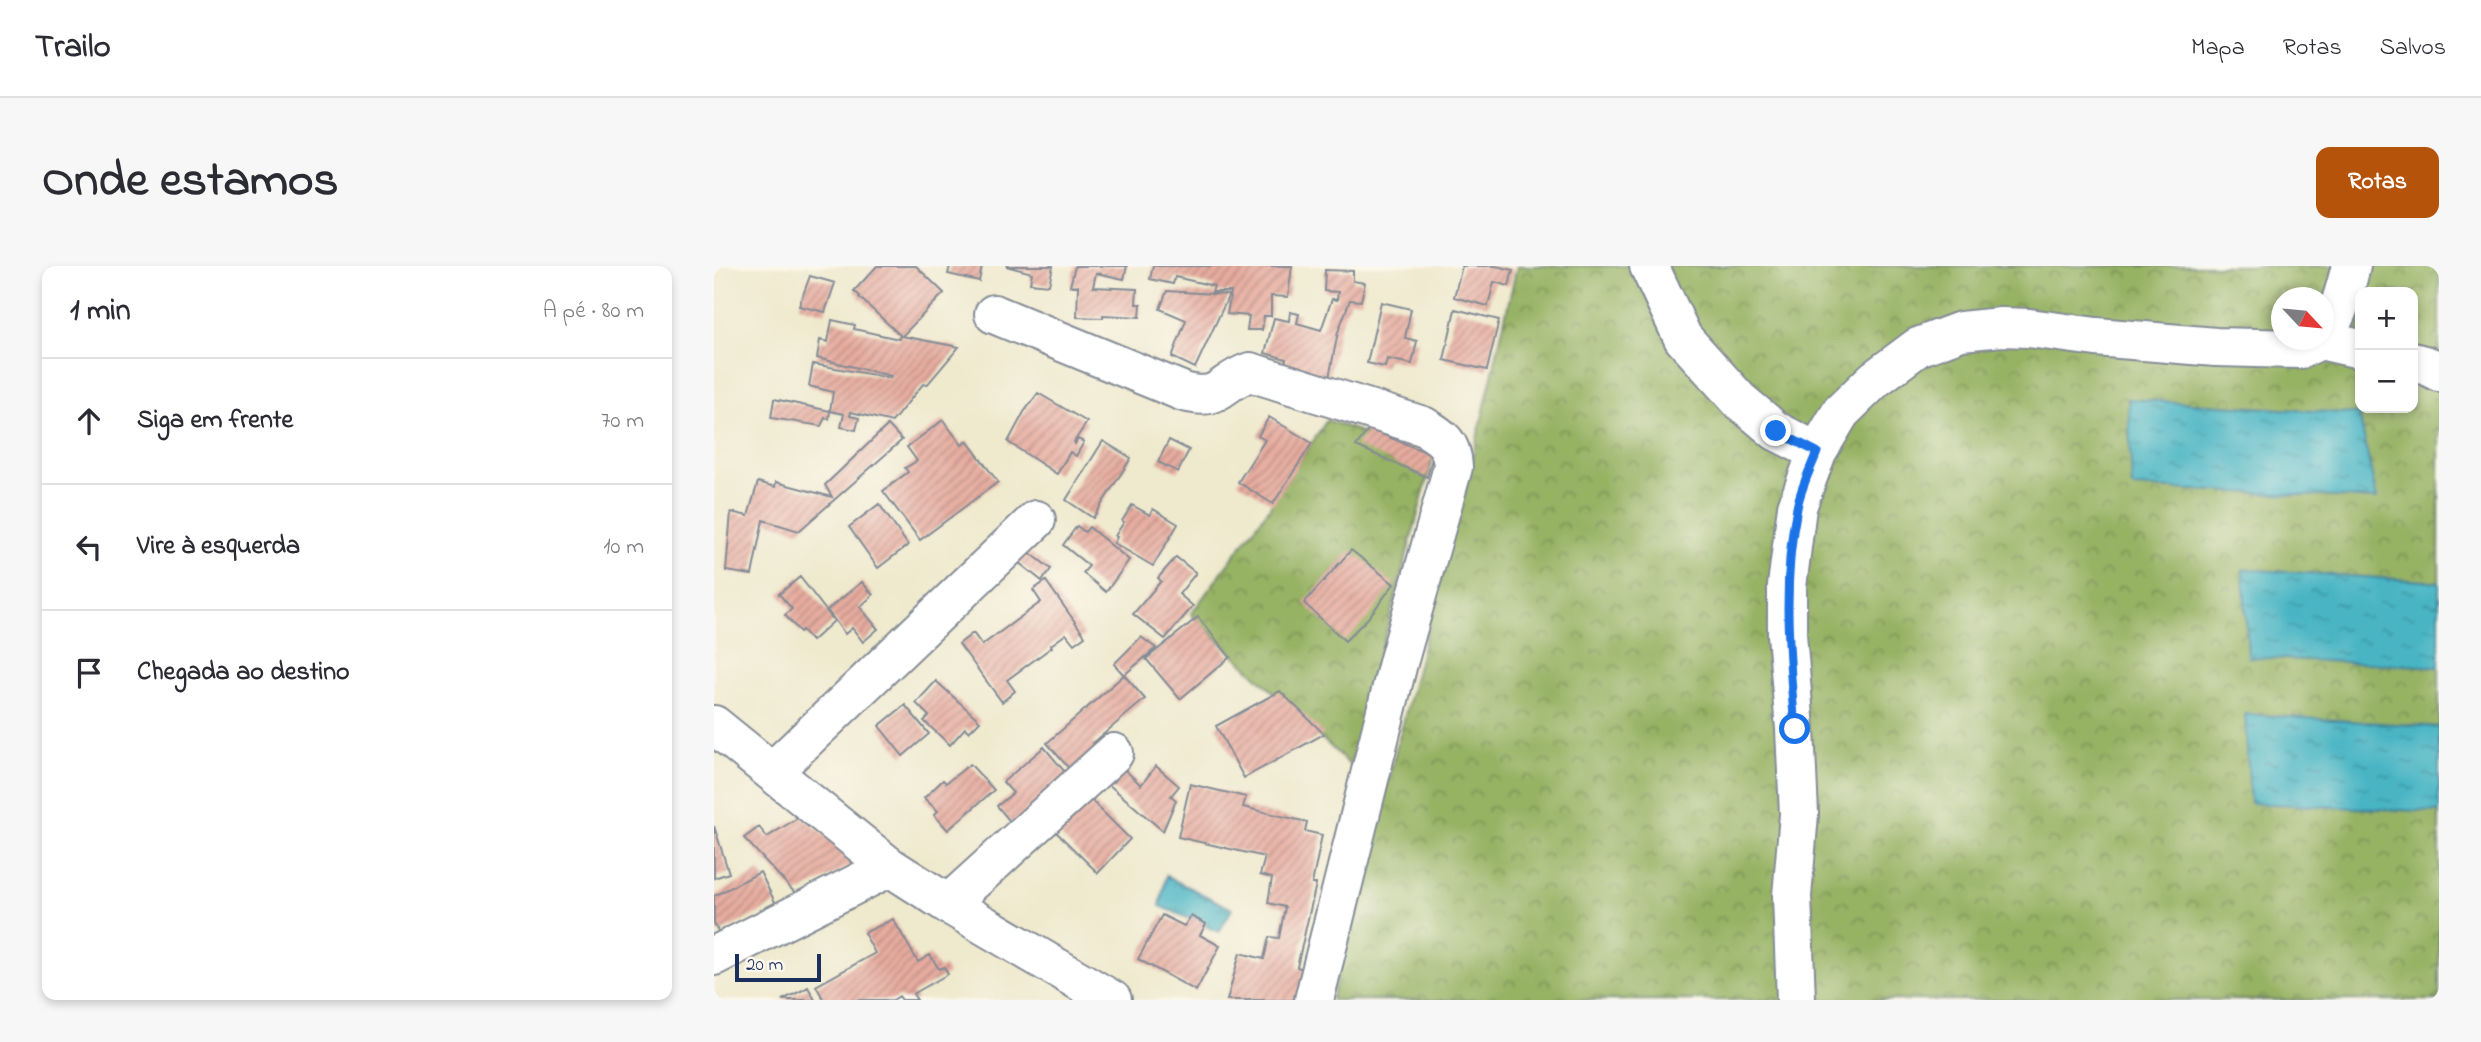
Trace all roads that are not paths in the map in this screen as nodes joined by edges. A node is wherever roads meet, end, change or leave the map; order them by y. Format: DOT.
graph roads {
  1 [pos="1649,266"];
  2 [pos="2351,266"];
  3 [pos="994,314"];
  4 [pos="2334,319"];
  5 [pos="2334,343"];
  6 [pos="2271,348"];
  7 [pos="2355,348"];
  8 [pos="2418,363"];
  9 [pos="2439,372"];
  10 [pos="1817,452"];
  11 [pos="1036,520"];
  12 [pos="714,725"];
  13 [pos="1114,753"];
  14 [pos="772,772"];
  15 [pos="890,867"];
  16 [pos="948,904"];
  17 [pos="714,956"];
  18 [pos="1112,1000"];
  19 [pos="1314,1000"];
  20 [pos="1796,1000"];
  1 -- 10 [label="street"];
  2 -- 4 [label="street"];
  3 -- 19 [label="street"];
  5 -- 7 [label="street"];
  6 -- 10 [label="street"];
  8 -- 9 [label="street"];
  10 -- 20 [label="street"];
  11 -- 14 [label="street"];
  12 -- 14 [label="street"];
  13 -- 16 [label="street"];
  14 -- 15 [label="street"];
  15 -- 16 [label="street"];
  15 -- 17 [label="street"];
  16 -- 18 [label="street"];
}
